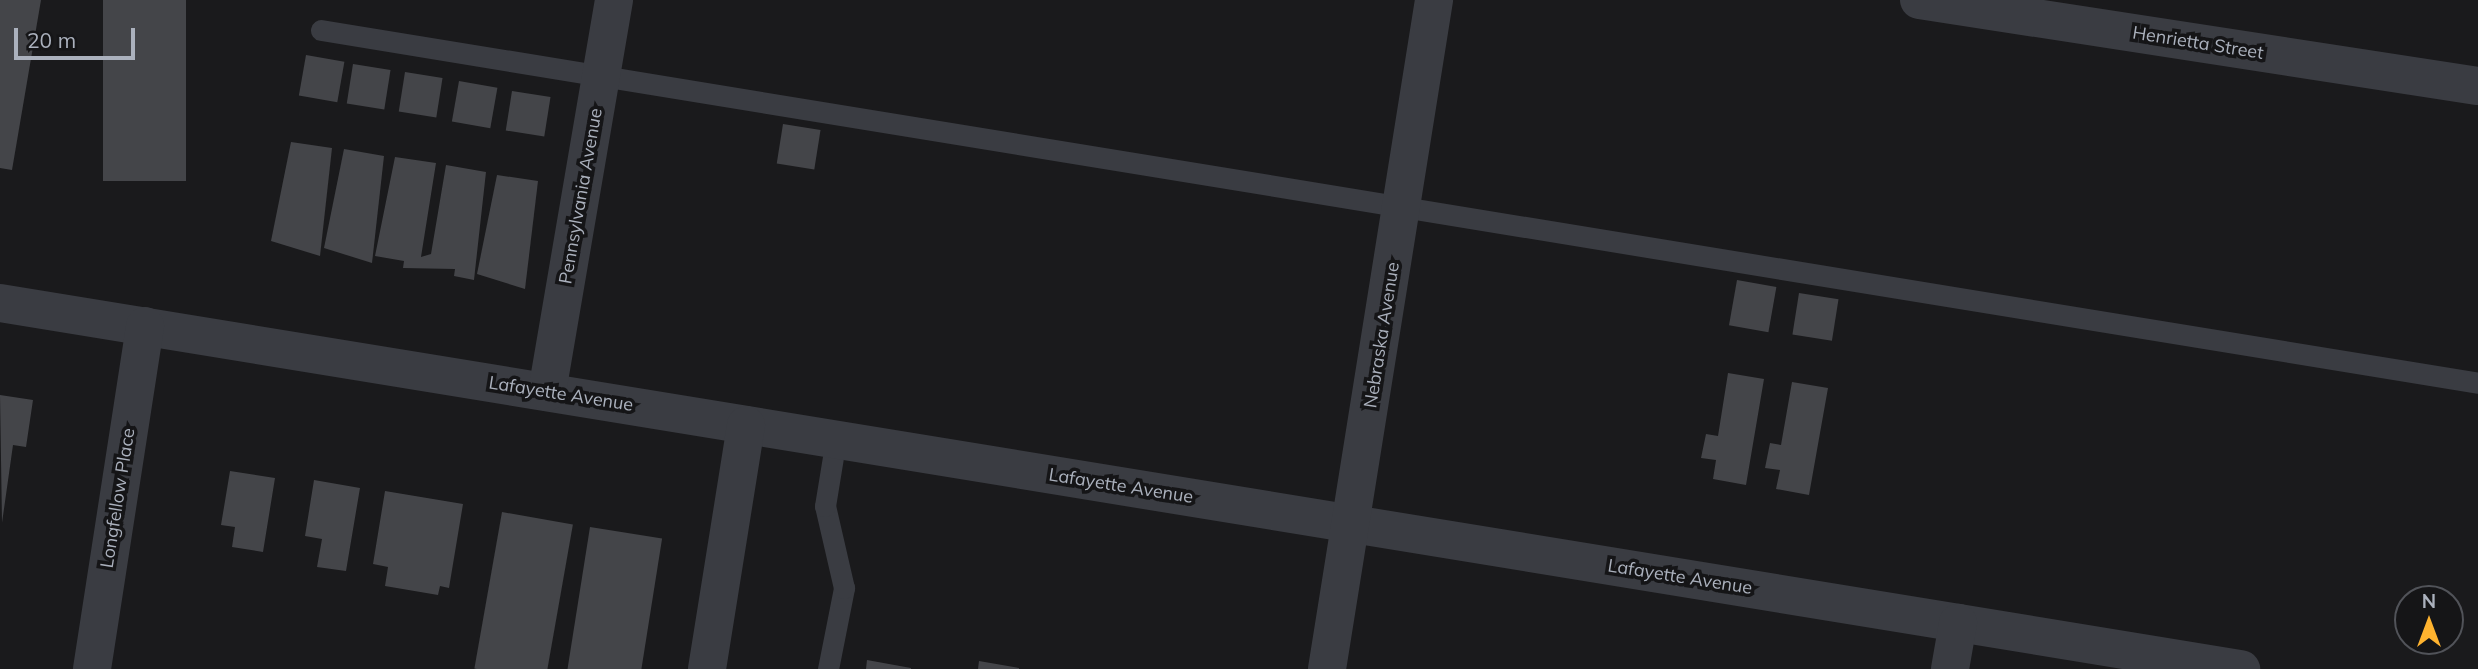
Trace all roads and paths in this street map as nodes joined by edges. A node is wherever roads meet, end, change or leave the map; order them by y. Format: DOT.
graph roads {
  1 [pos="614,0"];
  2 [pos="1434,0"];
  3 [pos="1919,0"];
  4 [pos="321,30"];
  5 [pos="601,79"];
  6 [pos="2478,86"];
  7 [pos="1402,211"];
  8 [pos="0,303"];
  9 [pos="145,326"];
  10 [pos="2478,383"];
  11 [pos="547,392"];
  12 [pos="746,425"];
  13 [pos="835,439"];
  14 [pos="1351,524"];
  15 [pos="1958,623"];
  16 [pos="92,669"];
  17 [pos="707,669"];
  18 [pos="828,669"];
  19 [pos="1326,669"];
  20 [pos="1950,669"];
  21 [pos="2241,669"];
  1 -- 5 [label="street, Pennsylvania Avenue"];
  2 -- 7 [label="street, Nebraska Avenue"];
  3 -- 6 [label="street, Henrietta Street"];
  4 -- 5 [label="lane"];
  5 -- 7 [label="lane"];
  5 -- 11 [label="street, Pennsylvania Avenue"];
  7 -- 10 [label="lane"];
  7 -- 14 [label="street, Nebraska Avenue"];
  8 -- 9 [label="street, Lafayette Avenue"];
  9 -- 11 [label="street, Lafayette Avenue"];
  9 -- 16 [label="street, Longfellow Place"];
  11 -- 12 [label="street, Lafayette Avenue"];
  12 -- 13 [label="street, Lafayette Avenue"];
  12 -- 17 [label="street"];
  13 -- 14 [label="street, Lafayette Avenue"];
  13 -- 18 [label="lane"];
  14 -- 15 [label="street, Lafayette Avenue"];
  14 -- 19 [label="street, Nebraska Avenue"];
  15 -- 20 [label="street"];
  15 -- 21 [label="street, Lafayette Avenue"];
}
